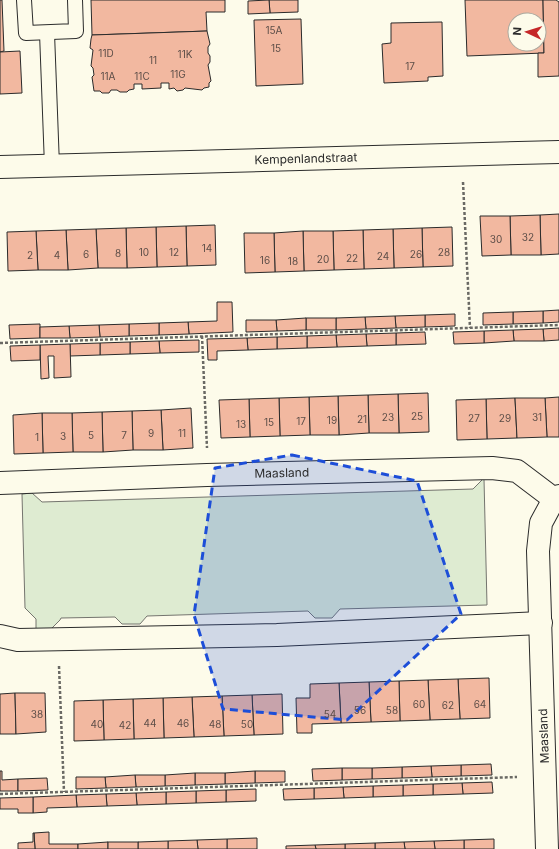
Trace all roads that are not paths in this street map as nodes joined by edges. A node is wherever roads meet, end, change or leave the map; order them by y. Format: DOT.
graph roads {
  1 [pos="24,0"];
  2 [pos="75,0"];
  3 [pos="47,33"];
  4 [pos="559,152"];
  5 [pos="52,166"];
  6 [pos="0,167"];
  7 [pos="0,483"];
  8 [pos="556,497"];
  9 [pos="541,623"];
  10 [pos="0,636"];
  11 [pos="547,849"];
  1 -- 3 [label="lane"];
  2 -- 3 [label="lane"];
  3 -- 5 [label="lane"];
  4 -- 5 [label="street, Kempenlandstraat"];
  5 -- 6 [label="street, Kempenlandstraat"];
  7 -- 8 [label="street, Maasland"];
  8 -- 9 [label="street, Maasland"];
  9 -- 10 [label="street"];
  9 -- 11 [label="street, Maasland"];
}
